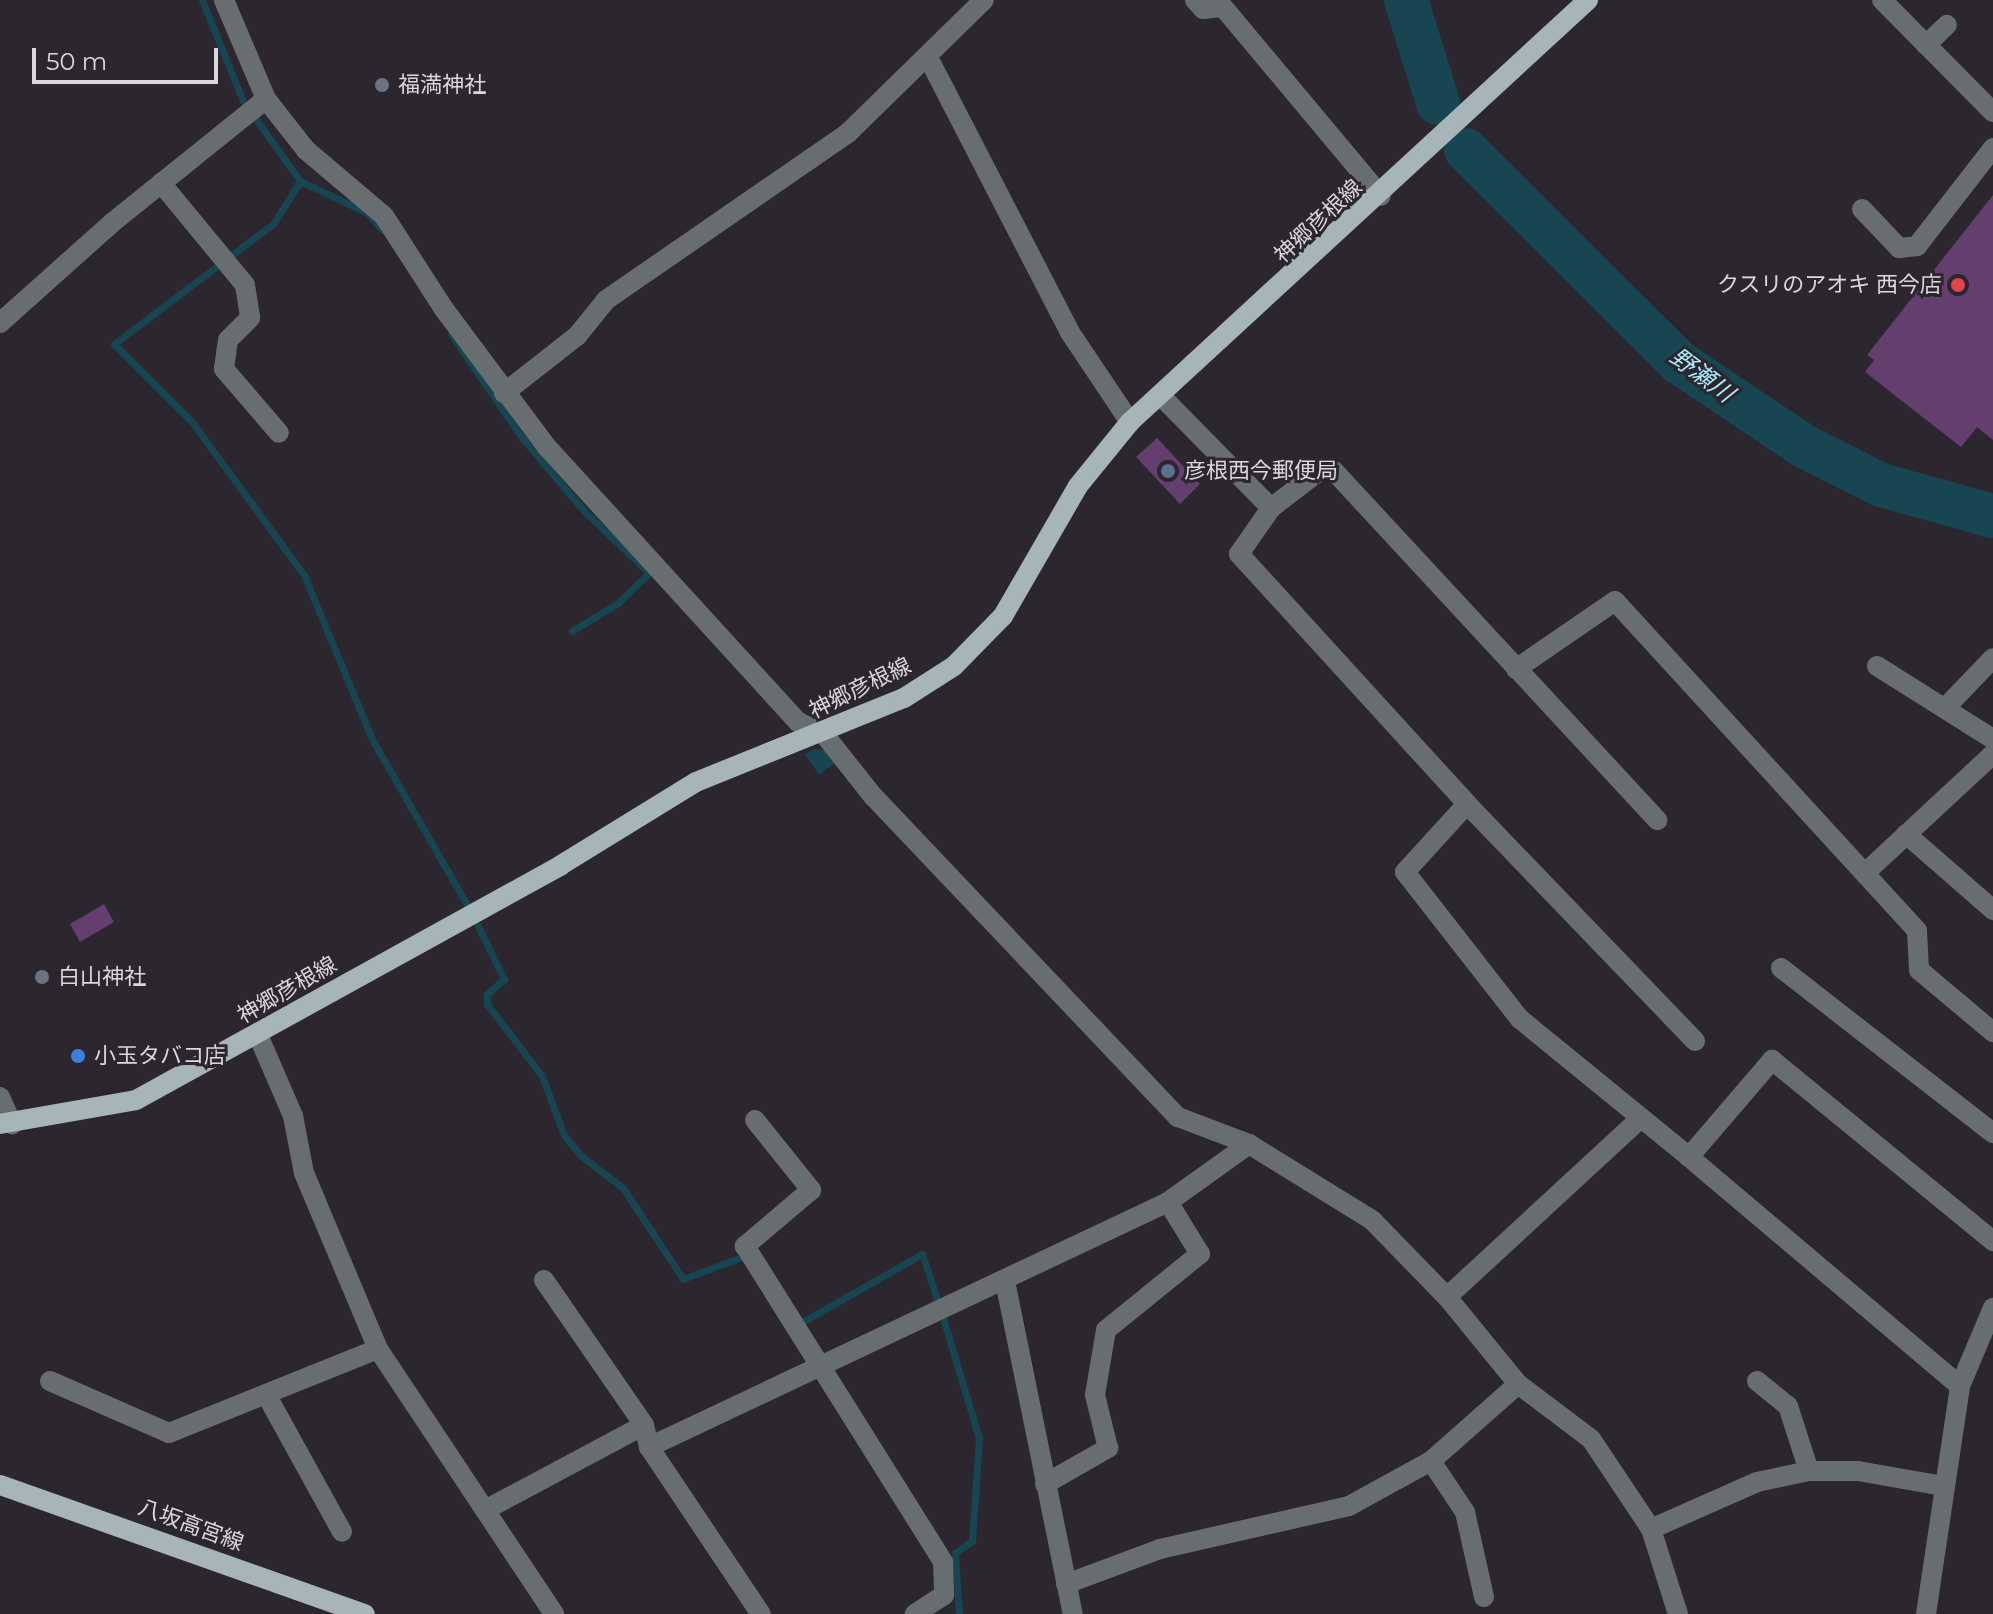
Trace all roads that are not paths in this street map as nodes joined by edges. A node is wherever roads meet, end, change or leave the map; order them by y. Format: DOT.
graph roads {
  1 [pos="224,0"];
  2 [pos="984,0"];
  3 [pos="1195,0"];
  4 [pos="1588,0"];
  5 [pos="1885,1"];
  6 [pos="1227,4"];
  7 [pos="1947,25"];
  8 [pos="1926,45"];
  9 [pos="924,59"];
  10 [pos="257,106"];
  11 [pos="1993,112"];
  12 [pos="1993,148"];
  13 [pos="161,183"];
  14 [pos="1381,196"];
  15 [pos="1862,209"];
  16 [pos="0,323"];
  17 [pos="504,393"];
  18 [pos="1162,397"];
  19 [pos="1130,422"];
  20 [pos="279,433"];
  21 [pos="1271,508"];
  22 [pos="1993,658"];
  23 [pos="1877,666"];
  24 [pos="1516,669"];
  25 [pos="1947,706"];
  26 [pos="823,733"];
  27 [pos="1993,739"];
  28 [pos="1993,754"];
  29 [pos="1467,804"];
  30 [pos="1657,820"];
  31 [pos="1906,834"];
  32 [pos="1865,873"];
  33 [pos="1993,910"];
  34 [pos="1781,968"];
  35 [pos="1993,1032"];
  36 [pos="258,1035"];
  37 [pos="1695,1041"];
  38 [pos="0,1097"];
  39 [pos="1641,1118"];
  40 [pos="755,1120"];
  41 [pos="6,1124"];
  42 [pos="1993,1133"];
  43 [pos="1249,1144"];
  44 [pos="1689,1157"];
  45 [pos="1168,1202"];
  46 [pos="1993,1241"];
  47 [pos="544,1280"];
  48 [pos="1005,1281"];
  49 [pos="1447,1297"];
  50 [pos="1993,1308"];
  51 [pos="378,1349"];
  52 [pos="821,1370"];
  53 [pos="50,1381"];
  54 [pos="1757,1381"];
  55 [pos="1518,1384"];
  56 [pos="1960,1386"];
  57 [pos="267,1396"];
  58 [pos="644,1425"];
  59 [pos="649,1447"];
  60 [pos="1431,1461"];
  61 [pos="1809,1471"];
  62 [pos="1045,1484"];
  63 [pos="0,1485"];
  64 [pos="1943,1486"];
  65 [pos="485,1510"];
  66 [pos="1651,1529"];
  67 [pos="342,1532"];
  68 [pos="1066,1584"];
  69 [pos="1484,1597"];
  70 [pos="365,1614"];
  71 [pos="554,1614"];
  72 [pos="761,1614"];
  73 [pos="915,1614"];
  74 [pos="1073,1614"];
  75 [pos="1678,1614"];
  76 [pos="1926,1614"];
  1 -- 10 [label="street"];
  2 -- 9 [label="street"];
  3 -- 6 [label="street"];
  4 -- 14 [label="main road, 神郷彦根線"];
  5 -- 8 [label="street"];
  6 -- 14 [label="street"];
  7 -- 8 [label="street"];
  8 -- 11 [label="street"];
  9 -- 17 [label="street"];
  9 -- 19 [label="street"];
  10 -- 13 [label="street"];
  10 -- 17 [label="street"];
  12 -- 15 [label="street"];
  13 -- 16 [label="street"];
  13 -- 20 [label="street"];
  14 -- 18 [label="main road, 神郷彦根線"];
  17 -- 26 [label="street"];
  18 -- 19 [label="main road, 神郷彦根線"];
  18 -- 21 [label="street"];
  19 -- 26 [label="main road, 神郷彦根線"];
  21 -- 24 [label="street"];
  21 -- 29 [label="street"];
  22 -- 25 [label="street"];
  23 -- 25 [label="street"];
  24 -- 30 [label="street"];
  24 -- 32 [label="street"];
  25 -- 27 [label="street"];
  26 -- 36 [label="main road, 神郷彦根線"];
  26 -- 43 [label="street"];
  28 -- 31 [label="street"];
  29 -- 37 [label="street"];
  29 -- 39 [label="street"];
  31 -- 32 [label="street"];
  31 -- 33 [label="street"];
  32 -- 35 [label="street"];
  34 -- 42 [label="street"];
  36 -- 41 [label="main road, 神郷彦根線"];
  36 -- 51 [label="street"];
  38 -- 41 [label="street"];
  39 -- 44 [label="street"];
  39 -- 49 [label="street"];
  40 -- 52 [label="street"];
  43 -- 45 [label="street"];
  43 -- 49 [label="street"];
  44 -- 46 [label="street"];
  44 -- 56 [label="street"];
  45 -- 48 [label="street"];
  45 -- 62 [label="street"];
  47 -- 58 [label="street"];
  48 -- 52 [label="street"];
  48 -- 62 [label="street"];
  49 -- 55 [label="street"];
  50 -- 56 [label="street"];
  51 -- 57 [label="street"];
  51 -- 65 [label="street"];
  52 -- 59 [label="street"];
  52 -- 73 [label="street"];
  53 -- 57 [label="street"];
  54 -- 61 [label="street"];
  55 -- 60 [label="street"];
  55 -- 66 [label="street"];
  56 -- 64 [label="street"];
  57 -- 67 [label="street"];
  58 -- 59 [label="street"];
  58 -- 65 [label="street"];
  59 -- 72 [label="street"];
  60 -- 68 [label="street"];
  60 -- 69 [label="street"];
  61 -- 64 [label="street"];
  61 -- 66 [label="street"];
  62 -- 68 [label="street"];
  63 -- 70 [label="main road, 八坂高宮線"];
  64 -- 76 [label="street"];
  65 -- 71 [label="street"];
  66 -- 75 [label="street"];
  68 -- 74 [label="street"];
}
